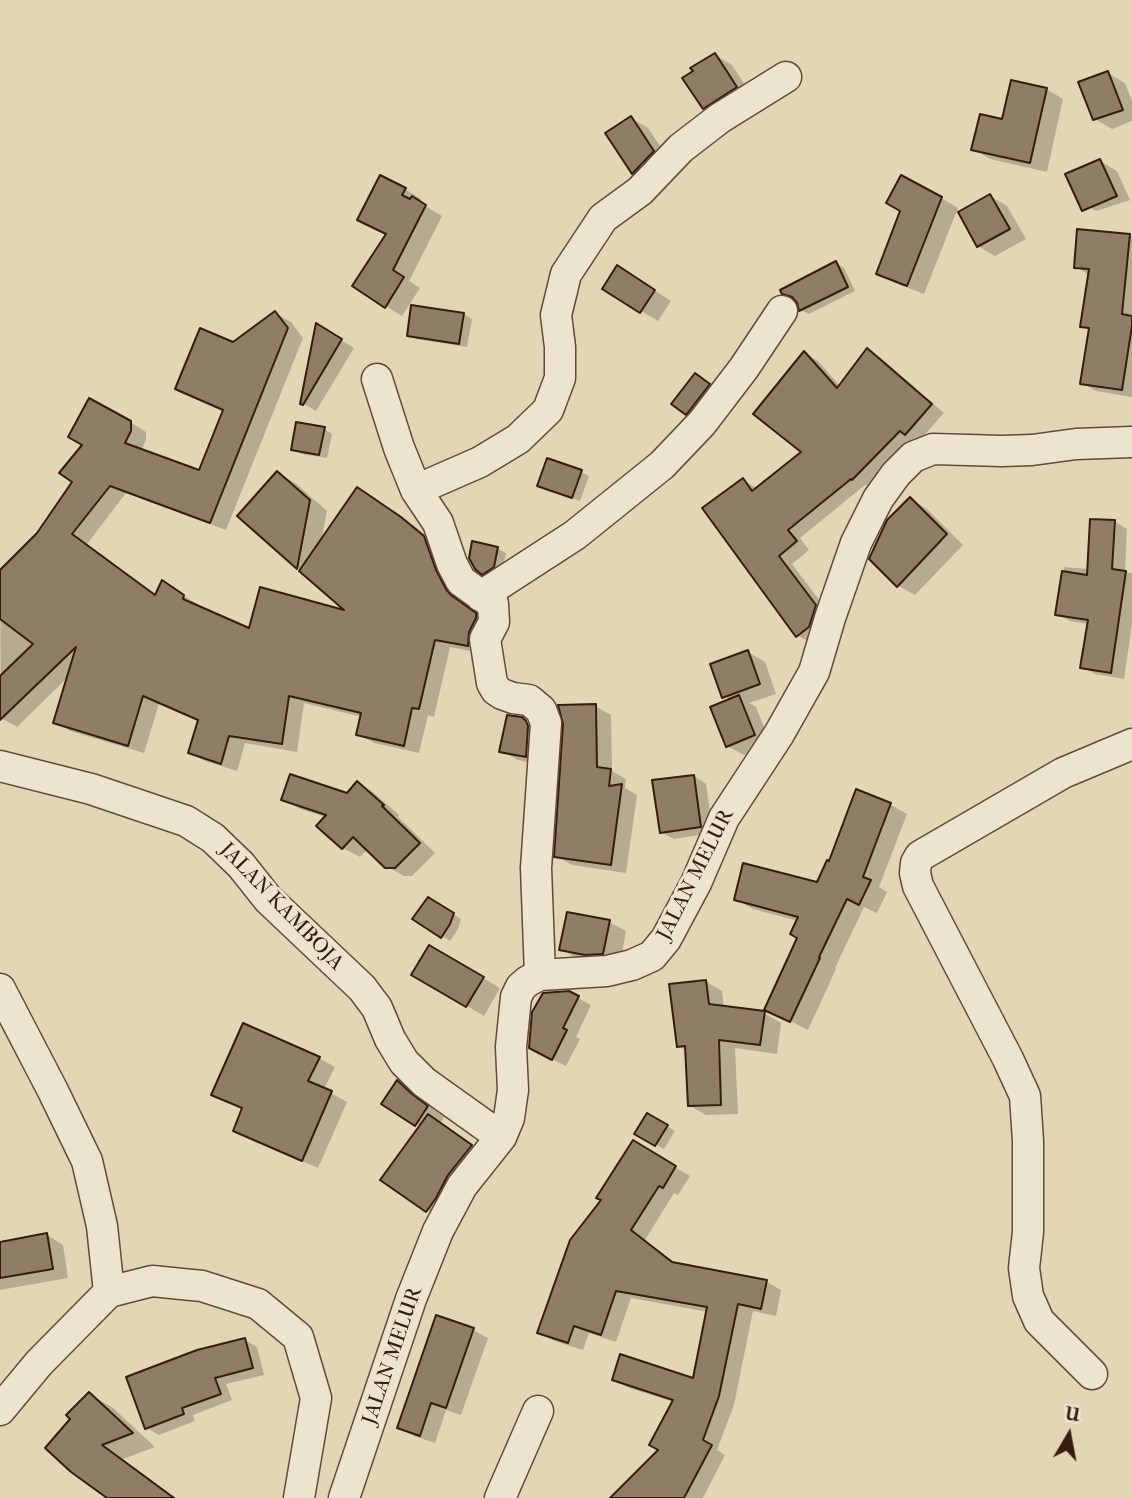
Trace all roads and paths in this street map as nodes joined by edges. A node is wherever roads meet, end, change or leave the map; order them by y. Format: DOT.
graph roads {
  1 [pos="786,77"];
  2 [pos="782,311"];
  3 [pos="377,379"];
  4 [pos="1132,442"];
  5 [pos="416,490"];
  6 [pos="481,596"];
  7 [pos="1132,744"];
  8 [pos="0,766"];
  9 [pos="540,975"];
  10 [pos="0,989"];
  11 [pos="501,1137"];
  12 [pos="109,1292"];
  13 [pos="1092,1374"];
  14 [pos="0,1409"];
  15 [pos="538,1411"];
  16 [pos="299,1498"];
  17 [pos="344,1498"];
  18 [pos="500,1498"];
  1 -- 5 [label="street"];
  2 -- 6 [label="street"];
  3 -- 5 [label="street"];
  4 -- 9 [label="street, JALAN MELUR"];
  5 -- 6 [label="street"];
  6 -- 9 [label="street"];
  7 -- 13 [label="street"];
  8 -- 11 [label="street, JALAN KAMBOJA"];
  9 -- 11 [label="street, JALAN MELUR"];
  10 -- 12 [label="street"];
  11 -- 17 [label="street, JALAN MELUR"];
  12 -- 14 [label="street"];
  12 -- 16 [label="street"];
  15 -- 18 [label="street"];
}
